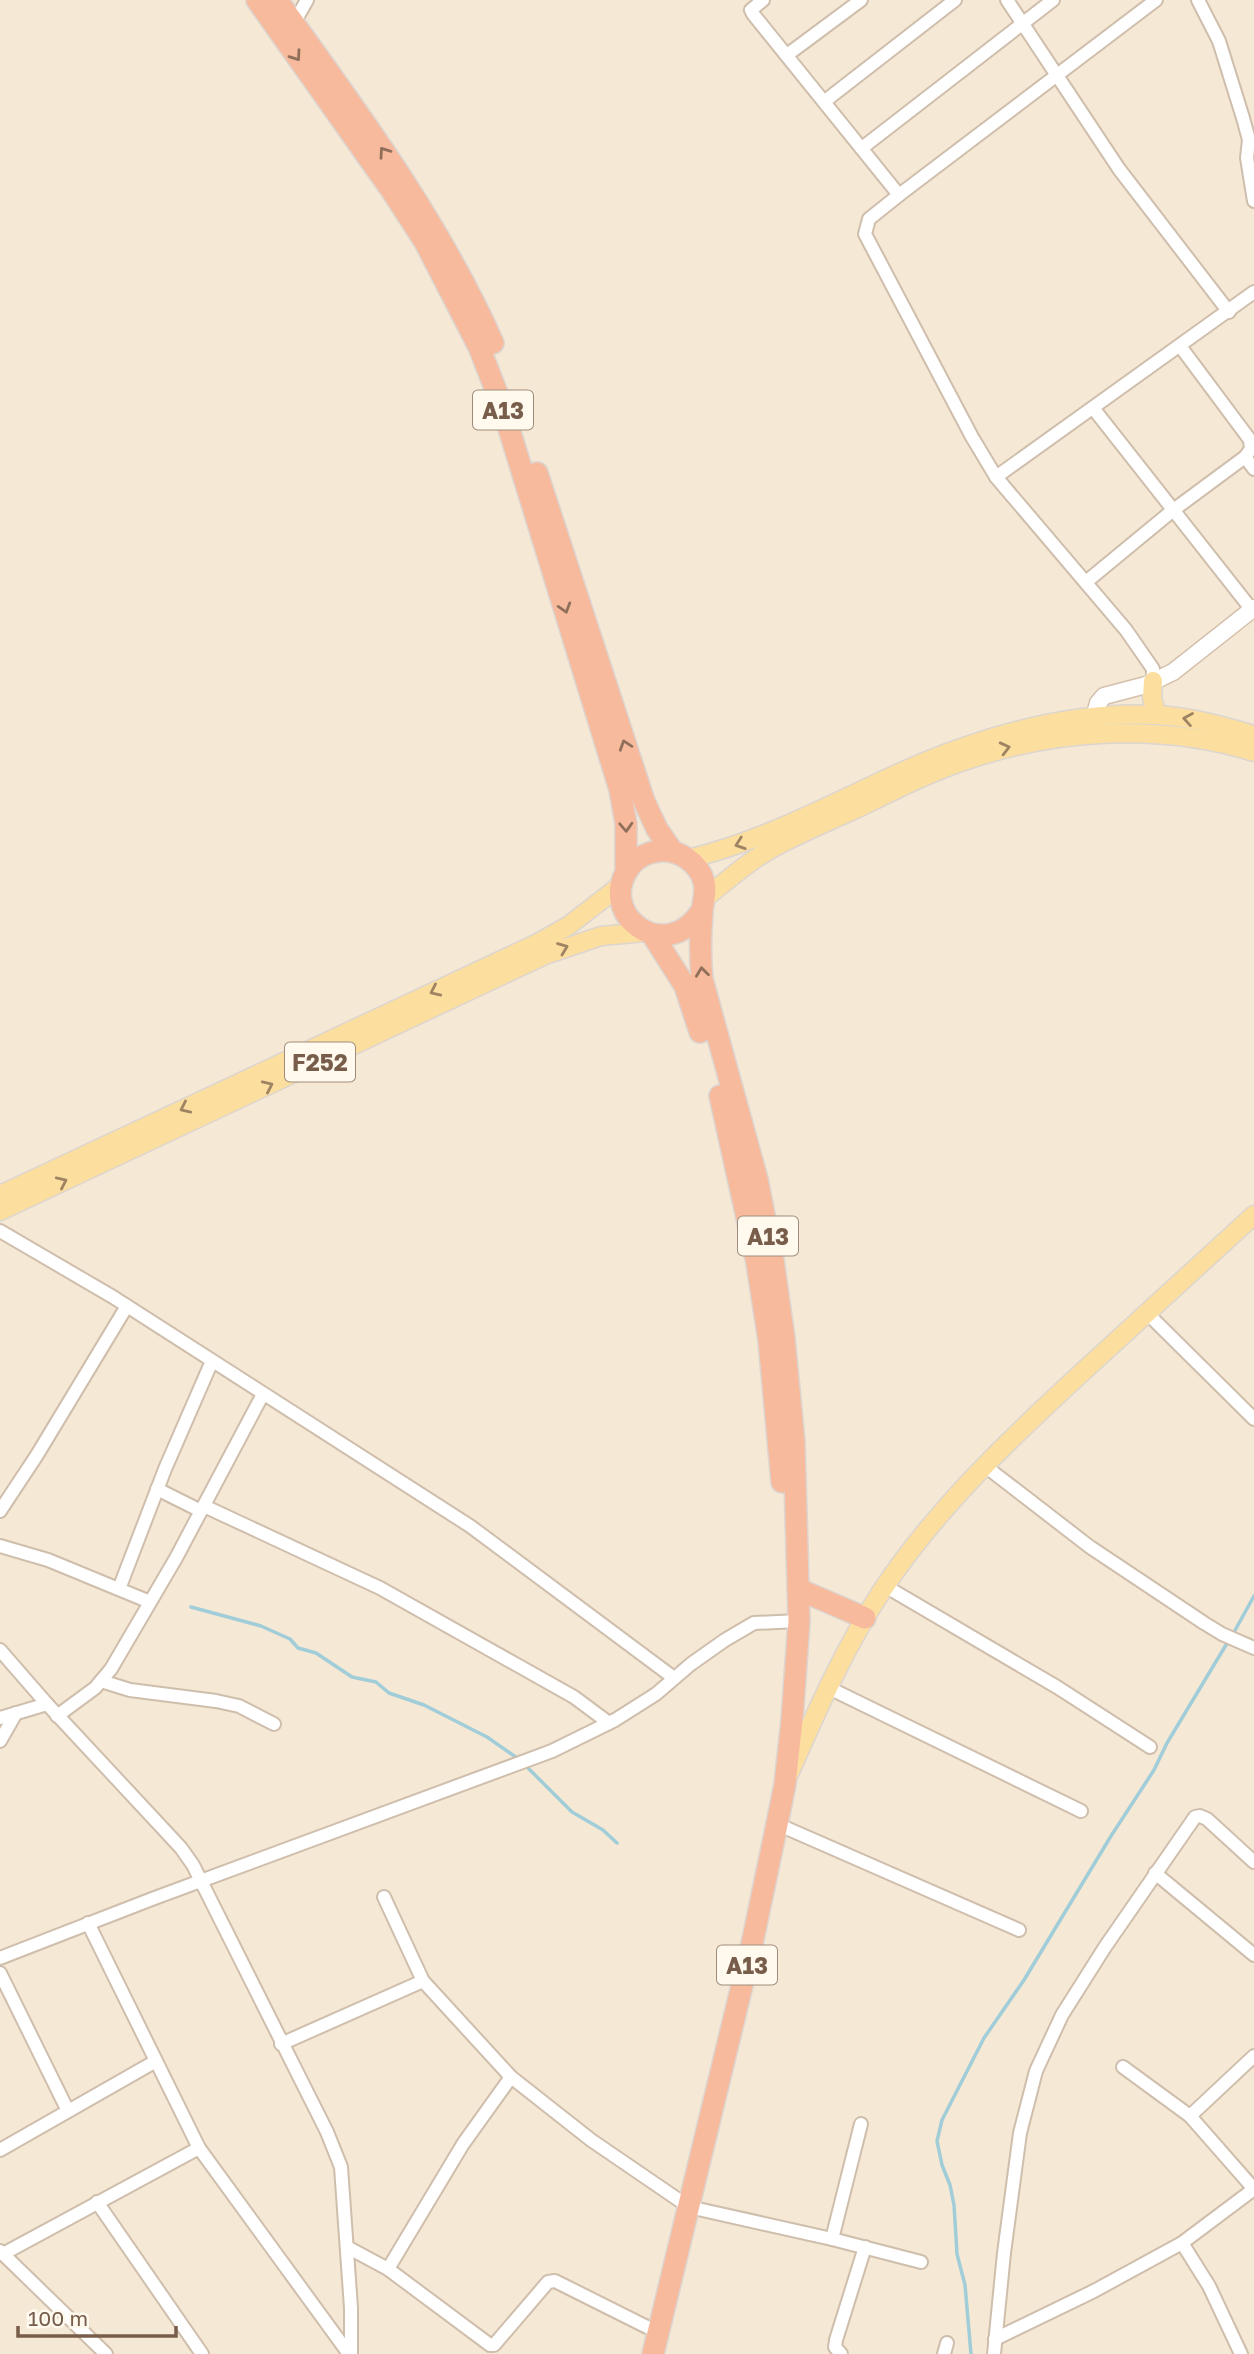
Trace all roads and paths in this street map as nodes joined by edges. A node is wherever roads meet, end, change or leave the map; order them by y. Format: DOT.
graph roads {
  1 [pos="257,0"];
  2 [pos="277,0"];
  3 [pos="307,0"];
  4 [pos="763,0"];
  5 [pos="861,0"];
  6 [pos="955,0"];
  7 [pos="1007,0"];
  8 [pos="1053,0"];
  9 [pos="1156,0"];
  10 [pos="1198,0"];
  11 [pos="294,23"];
  12 [pos="1024,23"];
  13 [pos="787,55"];
  14 [pos="1057,74"];
  15 [pos="825,101"];
  16 [pos="862,148"];
  17 [pos="899,195"];
  18 [pos="1254,201"];
  19 [pos="1253,295"];
  20 [pos="1229,312"];
  21 [pos="1180,346"];
  22 [pos="1093,408"];
  23 [pos="1245,457"];
  24 [pos="1254,468"];
  25 [pos="996,477"];
  26 [pos="1172,511"];
  27 [pos="1086,582"];
  28 [pos="1253,609"];
  29 [pos="1153,681"];
  30 [pos="1157,715"];
  31 [pos="1094,717"];
  32 [pos="1254,735"];
  33 [pos="1254,752"];
  34 [pos="681,855"];
  35 [pos="624,878"];
  36 [pos="703,904"];
  37 [pos="648,933"];
  38 [pos="0,1195"];
  39 [pos="0,1211"];
  40 [pos="1254,1215"];
  41 [pos="0,1231"];
  42 [pos="127,1306"];
  43 [pos="1147,1313"];
  44 [pos="212,1361"];
  45 [pos="264,1394"];
  46 [pos="1254,1419"];
  47 [pos="985,1466"];
  48 [pos="158,1489"];
  49 [pos="202,1508"];
  50 [pos="0,1511"];
  51 [pos="0,1546"];
  52 [pos="798,1579"];
  53 [pos="885,1586"];
  54 [pos="119,1589"];
  55 [pos="150,1602"];
  56 [pos="865,1618"];
  57 [pos="799,1621"];
  58 [pos="1254,1648"];
  59 [pos="0,1650"];
  60 [pos="674,1678"];
  61 [pos="101,1681"];
  62 [pos="827,1687"];
  63 [pos="47,1704"];
  64 [pos="16,1713"];
  65 [pos="57,1716"];
  66 [pos="0,1718"];
  67 [pos="609,1723"];
  68 [pos="274,1724"];
  69 [pos="0,1741"];
  70 [pos="1150,1747"];
  71 [pos="785,1784"];
  72 [pos="1081,1811"];
  73 [pos="777,1824"];
  74 [pos="1254,1861"];
  75 [pos="1155,1873"];
  76 [pos="201,1880"];
  77 [pos="384,1897"];
  78 [pos="88,1923"];
  79 [pos="1019,1930"];
  80 [pos="1254,1955"];
  81 [pos="0,1958"];
  82 [pos="0,1973"];
  83 [pos="423,1981"];
  84 [pos="281,2044"];
  85 [pos="1254,2056"];
  86 [pos="156,2060"];
  87 [pos="1124,2067"];
  88 [pos="512,2077"];
  89 [pos="68,2111"];
  90 [pos="1190,2116"];
  91 [pos="861,2124"];
  92 [pos="199,2148"];
  93 [pos="0,2150"];
  94 [pos="1254,2189"];
  95 [pos="97,2202"];
  96 [pos="689,2207"];
  97 [pos="832,2239"];
  98 [pos="1182,2243"];
  99 [pos="347,2247"];
  100 [pos="865,2247"];
  101 [pos="1,2253"];
  102 [pos="921,2262"];
  103 [pos="388,2269"];
  104 [pos="659,2333"];
  105 [pos="995,2339"];
  106 [pos="106,2354"];
  107 [pos="202,2354"];
  108 [pos="350,2354"];
  109 [pos="653,2354"];
  110 [pos="841,2354"];
  111 [pos="994,2354"];
  112 [pos="1241,2354"];
  1 -- 35 [label="highway, A13, one-way"];
  2 -- 11 [label="highway, A13"];
  3 -- 11 [label="street"];
  4 -- 13 [label="street"];
  5 -- 13 [label="street"];
  6 -- 15 [label="street"];
  7 -- 12 [label="street"];
  8 -- 12 [label="street"];
  9 -- 14 [label="street"];
  10 -- 18 [label="street"];
  34 -- 11 [label="highway, A13, one-way"];
  12 -- 14 [label="street"];
  12 -- 16 [label="street"];
  13 -- 15 [label="street"];
  14 -- 17 [label="street"];
  14 -- 20 [label="street"];
  15 -- 16 [label="street"];
  16 -- 17 [label="street"];
  17 -- 25 [label="street"];
  19 -- 20 [label="street"];
  20 -- 21 [label="street"];
  21 -- 22 [label="street"];
  21 -- 23 [label="street"];
  22 -- 25 [label="street"];
  22 -- 26 [label="street"];
  23 -- 24 [label="street"];
  23 -- 26 [label="street"];
  25 -- 27 [label="street"];
  26 -- 27 [label="street"];
  26 -- 28 [label="street"];
  27 -- 29 [label="street"];
  28 -- 29 [label="street"];
  29 -- 30 [label="main road"];
  29 -- 31 [label="street"];
  30 -- 31 [label="main road"];
  32 -- 30 [label="main road, one-way"];
  31 -- 34 [label="main road, one-way"];
  36 -- 33 [label="main road, one-way"];
  34 -- 35 [label="highway"];
  34 -- 36 [label="highway, A13"];
  35 -- 37 [label="highway, A13"];
  35 -- 38 [label="main road, F252, one-way"];
  36 -- 37 [label="highway"];
  52 -- 36 [label="highway, A13, one-way"];
  39 -- 37 [label="main road, F252, one-way"];
  37 -- 52 [label="highway, A13"];
  40 -- 43 [label="main road"];
  41 -- 42 [label="street"];
  42 -- 44 [label="street"];
  42 -- 50 [label="street"];
  43 -- 46 [label="street"];
  43 -- 47 [label="main road"];
  44 -- 45 [label="street"];
  44 -- 48 [label="street"];
  45 -- 49 [label="street"];
  45 -- 60 [label="street"];
  47 -- 53 [label="main road"];
  47 -- 58 [label="street"];
  48 -- 49 [label="street"];
  48 -- 54 [label="street"];
  49 -- 55 [label="street"];
  49 -- 67 [label="street"];
  51 -- 54 [label="street"];
  52 -- 56 [label="highway"];
  52 -- 57 [label="highway, A13"];
  53 -- 56 [label="main road"];
  53 -- 70 [label="street"];
  54 -- 55 [label="street"];
  55 -- 61 [label="street"];
  56 -- 62 [label="main road"];
  57 -- 60 [label="street"];
  57 -- 71 [label="highway, A13"];
  59 -- 63 [label="street"];
  60 -- 67 [label="street"];
  61 -- 65 [label="street"];
  61 -- 68 [label="street"];
  62 -- 71 [label="main road"];
  62 -- 72 [label="street"];
  63 -- 64 [label="street"];
  63 -- 65 [label="street"];
  64 -- 66 [label="street"];
  64 -- 69 [label="street"];
  65 -- 76 [label="street"];
  67 -- 76 [label="street"];
  71 -- 73 [label="highway, A13"];
  73 -- 79 [label="street"];
  73 -- 96 [label="highway, A13"];
  74 -- 75 [label="street"];
  75 -- 80 [label="street"];
  75 -- 105 [label="street"];
  76 -- 78 [label="street"];
  76 -- 84 [label="street"];
  77 -- 83 [label="street"];
  78 -- 81 [label="street"];
  78 -- 86 [label="street"];
  82 -- 89 [label="street"];
  83 -- 84 [label="street"];
  83 -- 88 [label="street"];
  84 -- 99 [label="street"];
  85 -- 90 [label="street"];
  86 -- 89 [label="street"];
  86 -- 92 [label="street"];
  87 -- 90 [label="street"];
  88 -- 96 [label="street"];
  88 -- 103 [label="street"];
  89 -- 93 [label="street"];
  90 -- 94 [label="street"];
  91 -- 97 [label="street"];
  92 -- 95 [label="street"];
  92 -- 108 [label="street"];
  94 -- 98 [label="street"];
  95 -- 101 [label="street"];
  95 -- 107 [label="street"];
  96 -- 97 [label="street"];
  96 -- 104 [label="highway, A13"];
  97 -- 100 [label="street"];
  98 -- 105 [label="street"];
  98 -- 112 [label="street"];
  99 -- 103 [label="street"];
  99 -- 108 [label="street"];
  100 -- 102 [label="street"];
  100 -- 110 [label="street"];
  101 -- 106 [label="street"];
  103 -- 104 [label="street"];
  104 -- 109 [label="highway, A13"];
  105 -- 111 [label="street"];
}
